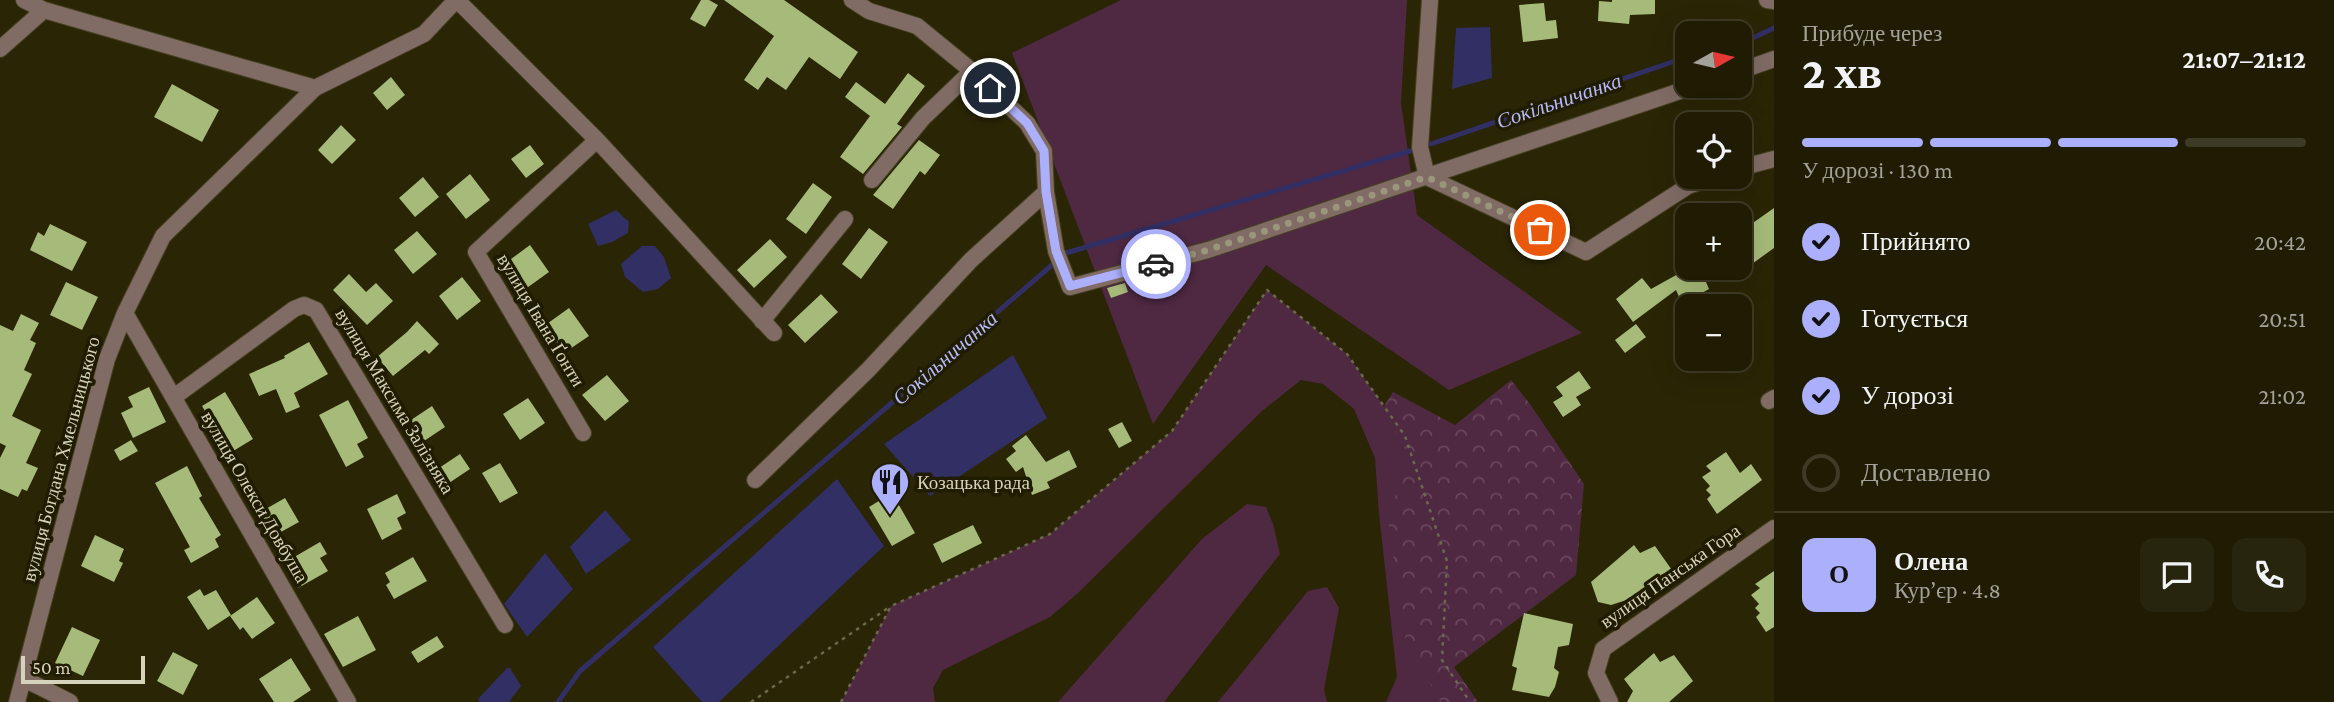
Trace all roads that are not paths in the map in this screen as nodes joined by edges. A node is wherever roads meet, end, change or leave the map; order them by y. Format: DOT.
graph roads {
  1 [pos="24,0"];
  2 [pos="456,0"];
  3 [pos="852,0"];
  4 [pos="1430,0"];
  5 [pos="1767,0"];
  6 [pos="1774,1"];
  7 [pos="44,10"];
  8 [pos="0,49"];
  9 [pos="1774,59"];
  10 [pos="1752,67"];
  11 [pos="972,71"];
  12 [pos="314,88"];
  13 [pos="1675,93"];
  14 [pos="597,140"];
  15 [pos="1774,159"];
  16 [pos="1752,165"];
  17 [pos="1427,177"];
  18 [pos="872,180"];
  19 [pos="1683,189"];
  20 [pos="1046,192"];
  21 [pos="845,219"];
  22 [pos="125,313"];
  23 [pos="174,397"];
  24 [pos="583,433"];
  25 [pos="755,480"];
  26 [pos="1774,528"];
  27 [pos="505,625"];
  28 [pos="24,679"];
  29 [pos="17,702"];
  30 [pos="70,702"];
  31 [pos="348,702"];
  32 [pos="1610,702"];
  1 -- 7 [label="street"];
  2 -- 12 [label="street, вулиця Богдана Хмельницького"];
  2 -- 14 [label="street"];
  3 -- 11 [label="street"];
  4 -- 17 [label="street"];
  5 -- 6 [label="street"];
  7 -- 8 [label="street"];
  7 -- 12 [label="street"];
  9 -- 10 [label="street"];
  11 -- 18 [label="street"];
  11 -- 20 [label="street"];
  12 -- 22 [label="street, вулиця Богдана Хмельницького"];
  13 -- 17 [label="street"];
  14 -- 21 [label="street"];
  14 -- 24 [label="street, вулиця Івана Ґонти"];
  15 -- 16 [label="street"];
  17 -- 19 [label="street"];
  17 -- 20 [label="street"];
  20 -- 25 [label="street"];
  22 -- 23 [label="street, вулиця Олекси Довбуша"];
  22 -- 28 [label="street, вулиця Богдана Хмельницького"];
  23 -- 27 [label="street, вулиця Максима Залізняка"];
  23 -- 31 [label="street, вулиця Олекси Довбуша"];
  26 -- 32 [label="street, вулиця Панська Гора"];
  28 -- 29 [label="street, вулиця Богдана Хмельницького"];
  28 -- 30 [label="street"];
}
